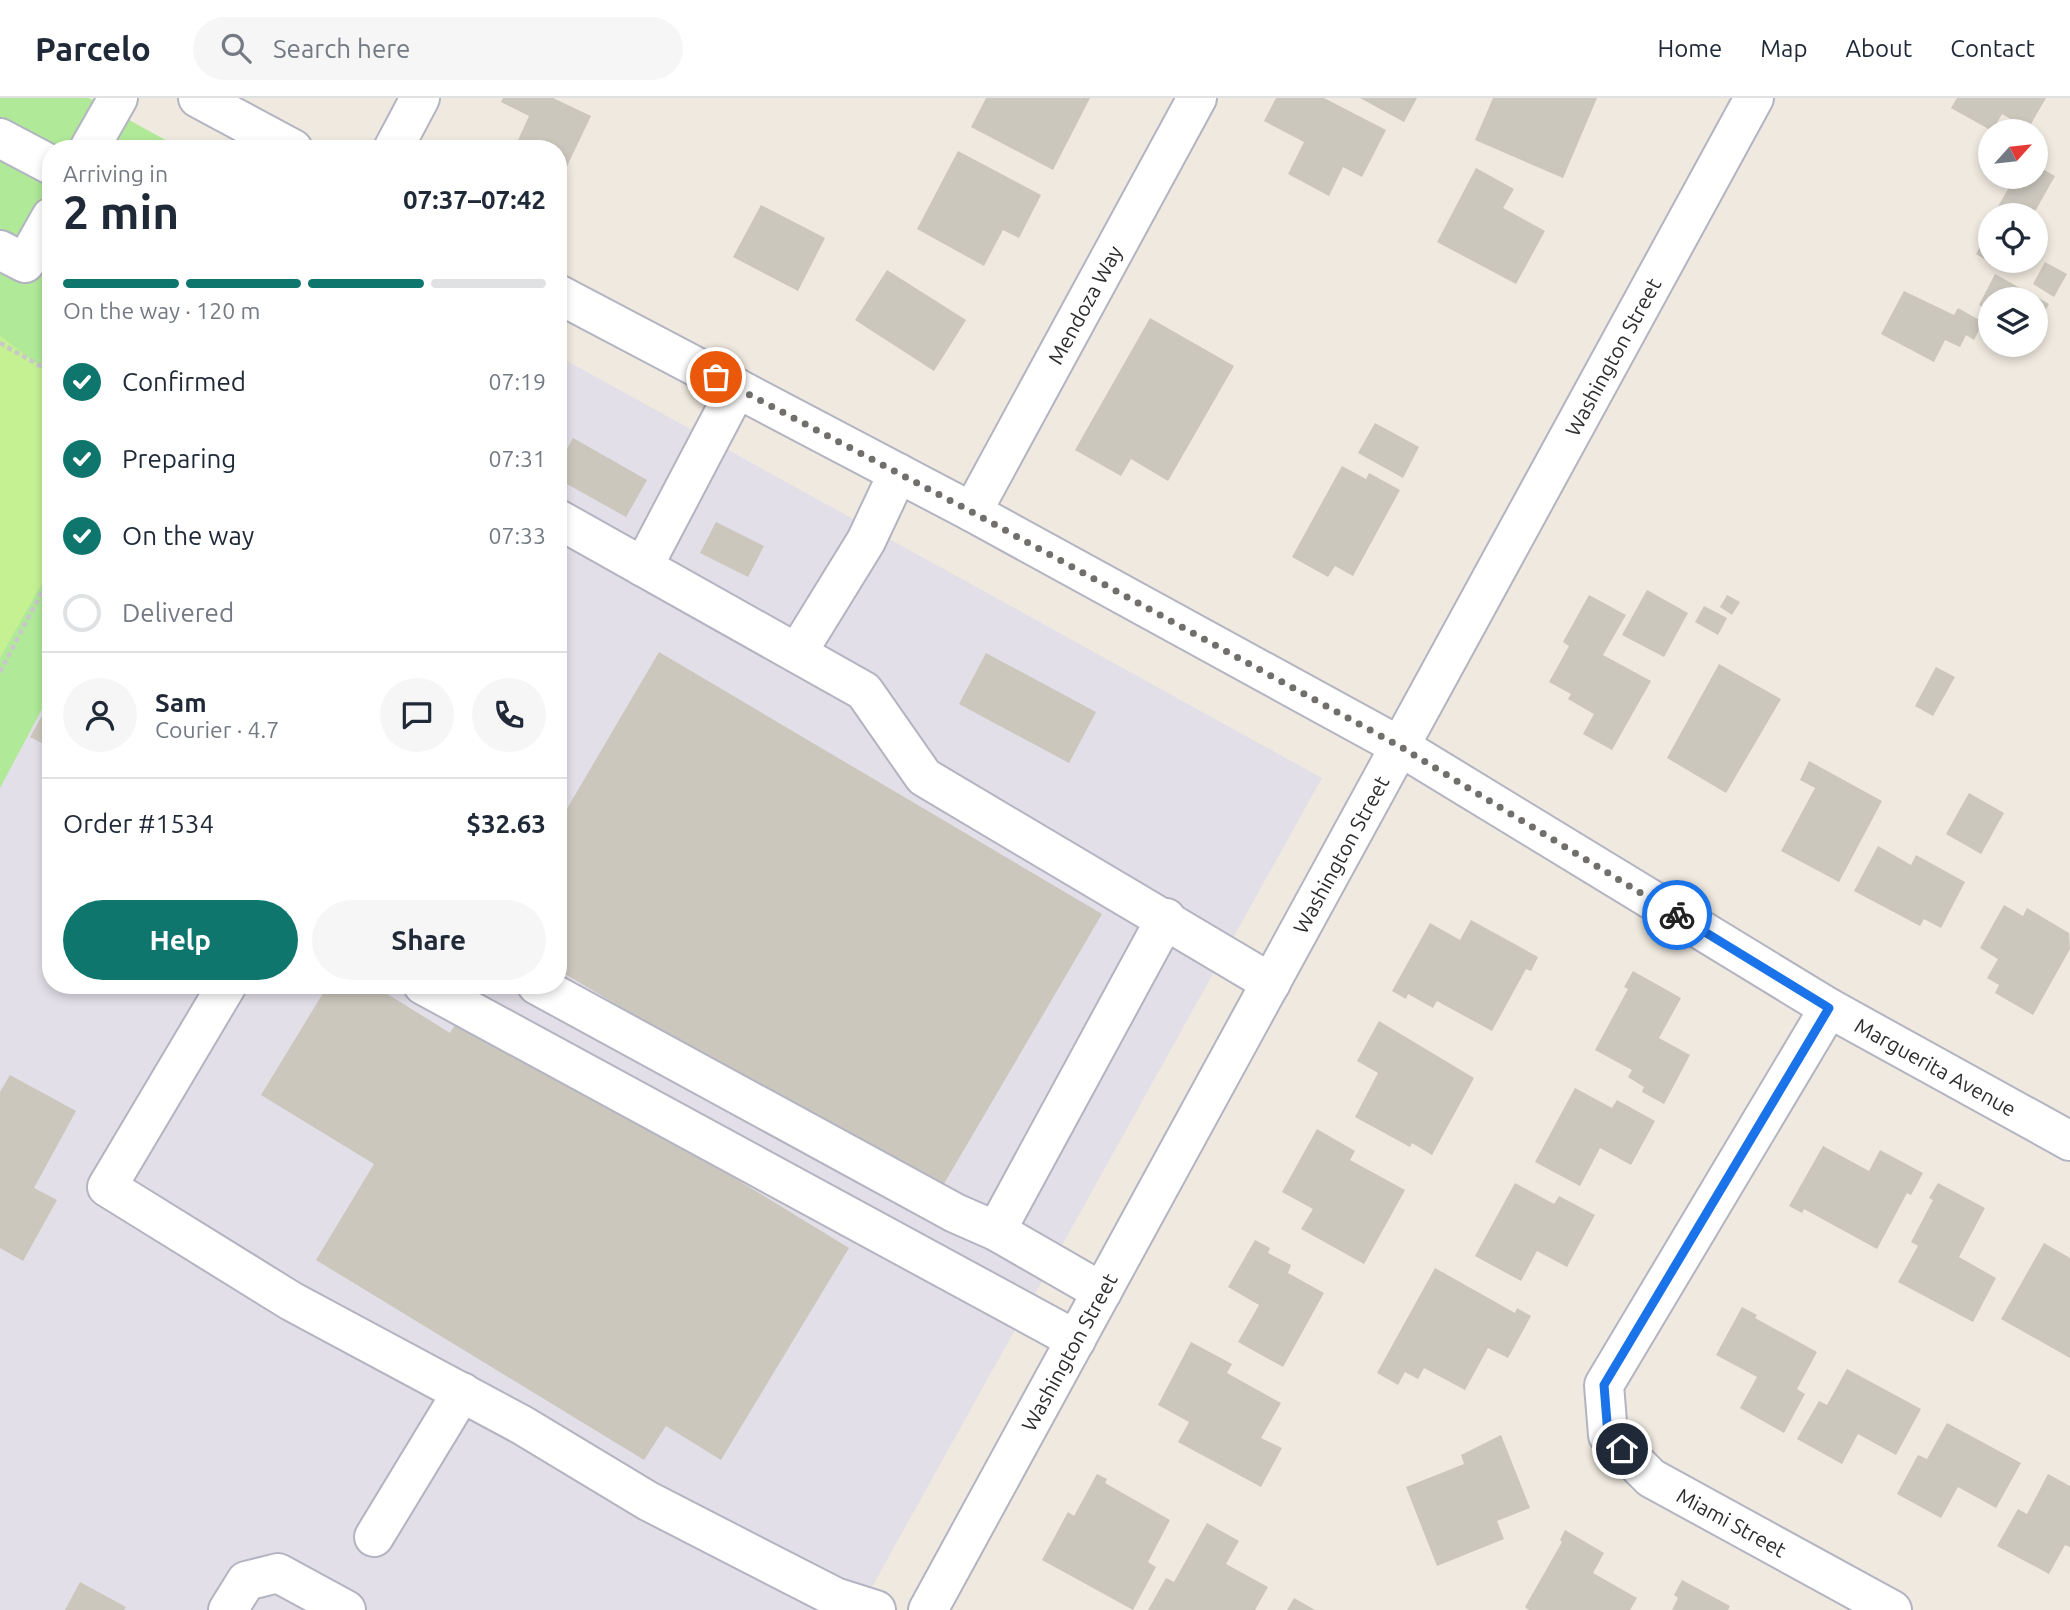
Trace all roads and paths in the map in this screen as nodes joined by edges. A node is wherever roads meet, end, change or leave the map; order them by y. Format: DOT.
graph roads {
  1 [pos="118,98"];
  2 [pos="198,98"];
  3 [pos="420,98"];
  4 [pos="1197,98"];
  5 [pos="1754,98"];
  6 [pos="0,138"];
  7 [pos="94,140"];
  8 [pos="276,140"];
  9 [pos="398,140"];
  10 [pos="42,160"];
  11 [pos="42,233"];
  12 [pos="0,250"];
  13 [pos="567,299"];
  14 [pos="0,343"];
  15 [pos="42,367"];
  16 [pos="737,388"];
  17 [pos="898,473"];
  18 [pos="972,512"];
  19 [pos="567,524"];
  20 [pos="643,567"];
  21 [pos="42,591"];
  22 [pos="797,653"];
  23 [pos="0,672"];
  24 [pos="1401,747"];
  25 [pos="1166,918"];
  26 [pos="1272,983"];
  27 [pos="222,994"];
  28 [pos="440,994"];
  29 [pos="554,994"];
  30 [pos="1829,1008"];
  31 [pos="2070,1141"];
  32 [pos="996,1231"];
  33 [pos="1102,1292"];
  34 [pos="1076,1340"];
  35 [pos="462,1392"];
  36 [pos="374,1536"];
  37 [pos="228,1610"];
  38 [pos="346,1610"];
  39 [pos="876,1610"];
  40 [pos="928,1610"];
  41 [pos="1892,1610"];
  1 -- 7 [label="street"];
  2 -- 8 [label="street"];
  3 -- 9 [label="street"];
  4 -- 18 [label="street, Mendoza Way"];
  5 -- 24 [label="street, Washington Street"];
  6 -- 10 [label="street"];
  11 -- 12 [label="street"];
  13 -- 16 [label="street, Marguerita Avenue"];
  14 -- 15 [label="path"];
  16 -- 17 [label="street, Marguerita Avenue"];
  16 -- 20 [label="street"];
  17 -- 18 [label="street, Marguerita Avenue"];
  17 -- 22 [label="street"];
  18 -- 24 [label="street, Marguerita Avenue"];
  19 -- 20 [label="street"];
  20 -- 22 [label="street"];
  21 -- 23 [label="path"];
  22 -- 25 [label="street"];
  24 -- 26 [label="street, Washington Street"];
  24 -- 30 [label="street, Marguerita Avenue"];
  25 -- 26 [label="street"];
  25 -- 32 [label="street"];
  26 -- 33 [label="street, Washington Street"];
  27 -- 35 [label="street"];
  28 -- 34 [label="street"];
  29 -- 32 [label="street"];
  30 -- 31 [label="street, Marguerita Avenue"];
  30 -- 41 [label="street, Miami Street"];
  32 -- 33 [label="street"];
  33 -- 34 [label="street, Washington Street"];
  34 -- 40 [label="street, Washington Street"];
  35 -- 36 [label="street"];
  35 -- 39 [label="street"];
  37 -- 38 [label="street"];
}
